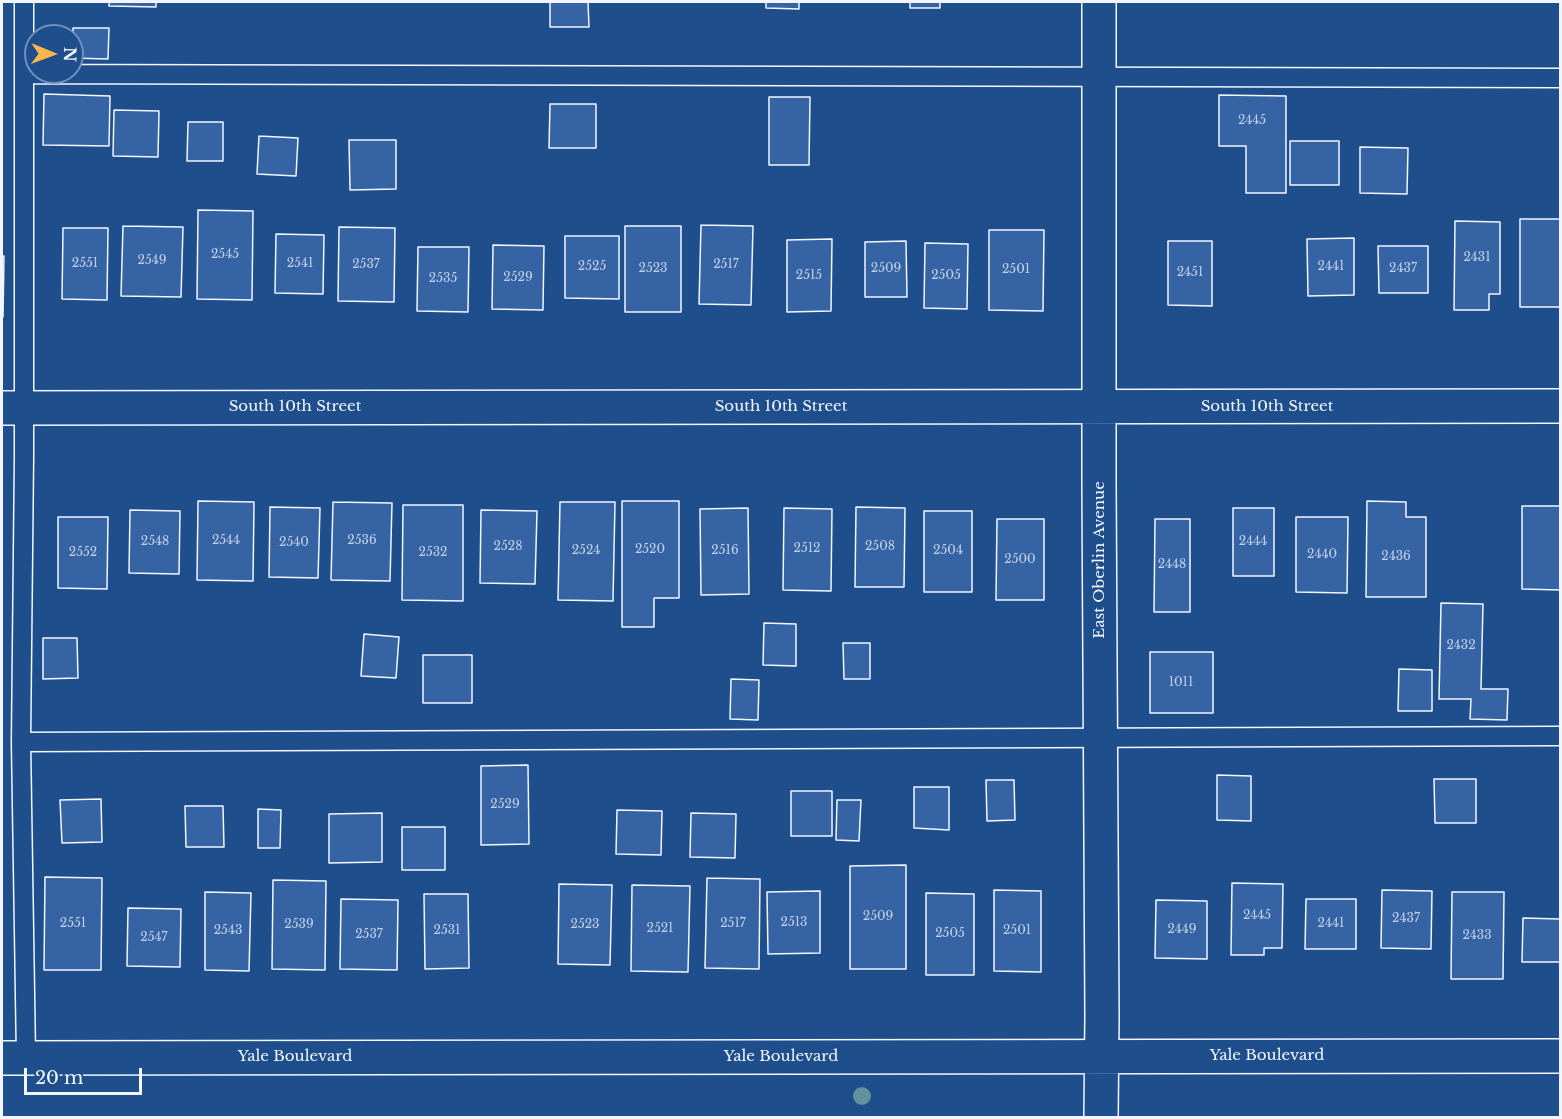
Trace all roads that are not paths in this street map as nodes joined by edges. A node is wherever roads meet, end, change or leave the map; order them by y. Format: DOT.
graph roads {
  1 [pos="24,2"];
  2 [pos="1099,2"];
  3 [pos="24,24"];
  4 [pos="24,74"];
  5 [pos="84,74"];
  6 [pos="1100,77"];
  7 [pos="1560,78"];
  8 [pos="1560,406"];
  9 [pos="1100,407"];
  10 [pos="13,408"];
  11 [pos="1560,736"];
  12 [pos="1101,738"];
  13 [pos="21,742"];
  14 [pos="1560,1056"];
  15 [pos="14,1057"];
  16 [pos="1102,1057"];
  17 [pos="1101,1118"];
  1 -- 3 [label="lane"];
  2 -- 6 [label="street, East Oberlin Avenue"];
  4 -- 10 [label="lane"];
  5 -- 6 [label="lane"];
  6 -- 7 [label="lane"];
  6 -- 9 [label="street, East Oberlin Avenue"];
  8 -- 9 [label="street, South 10th Street"];
  9 -- 10 [label="street, South 10th Street"];
  9 -- 12 [label="street, East Oberlin Avenue"];
  10 -- 13 [label="lane"];
  11 -- 12 [label="lane"];
  12 -- 13 [label="lane"];
  12 -- 16 [label="street, East Oberlin Avenue"];
  13 -- 15 [label="lane"];
  14 -- 16 [label="street, Yale Boulevard"];
  15 -- 16 [label="street, Yale Boulevard"];
  16 -- 17 [label="street, East Oberlin Avenue"];
}
